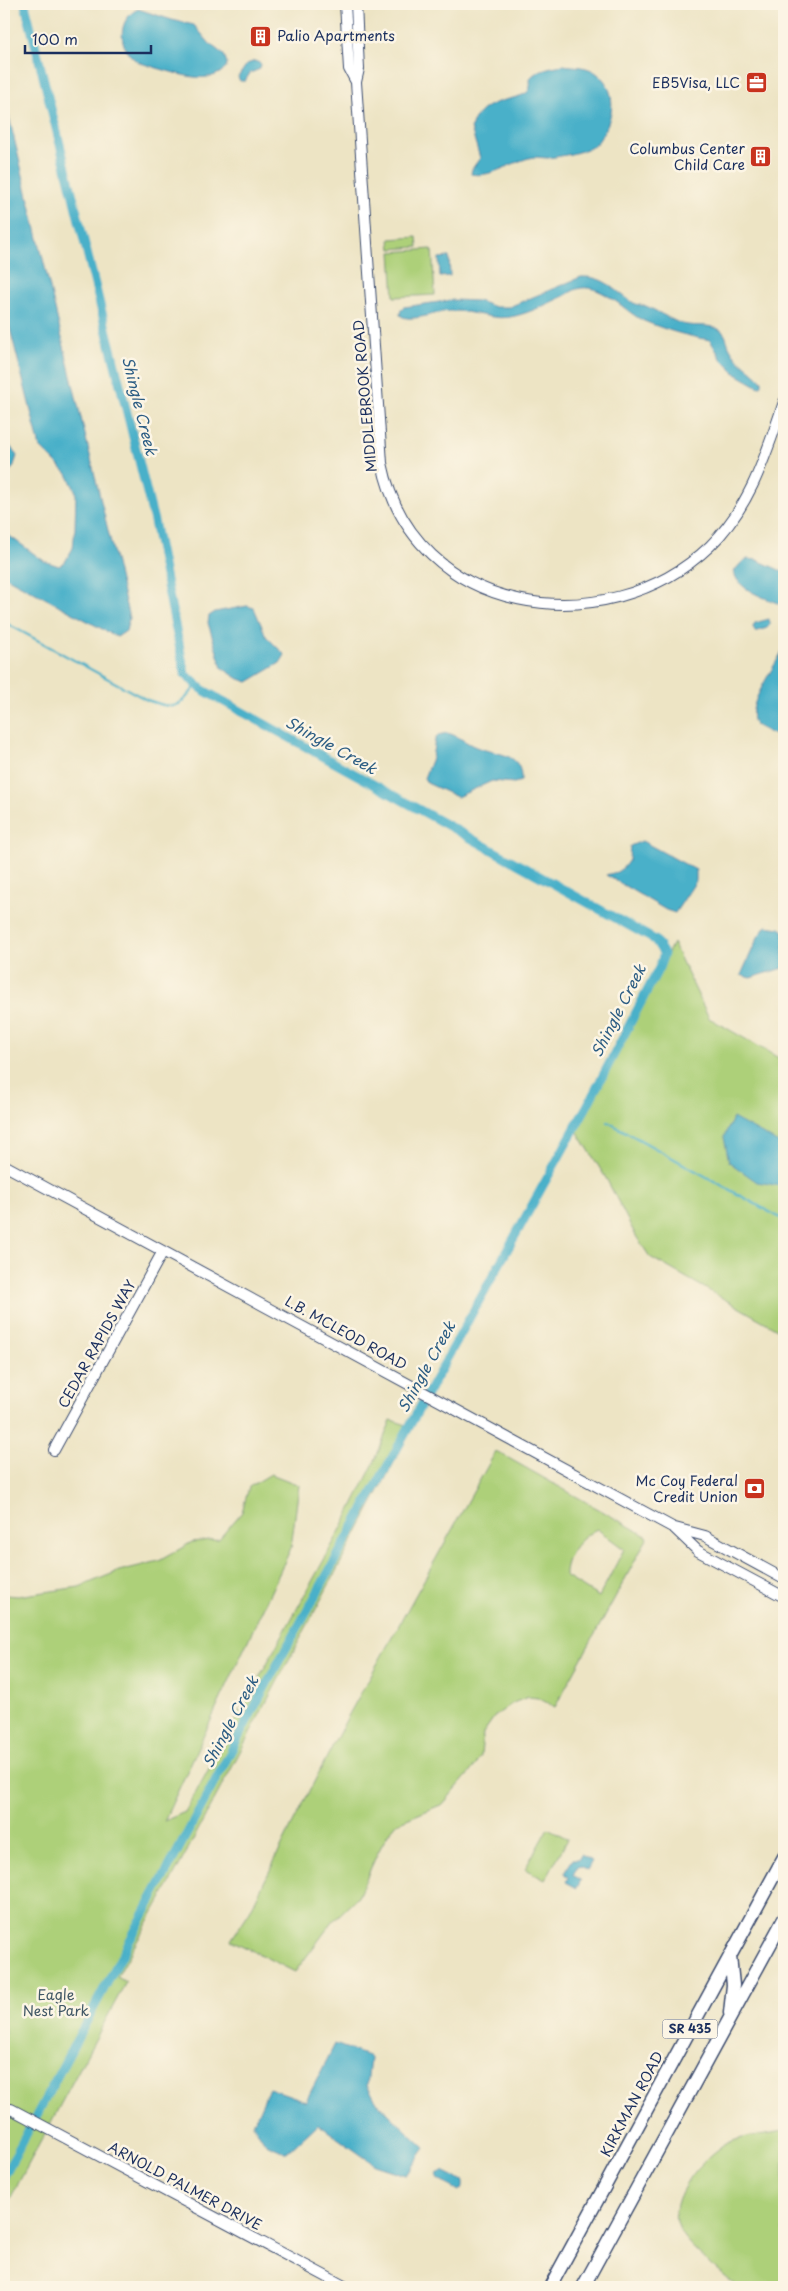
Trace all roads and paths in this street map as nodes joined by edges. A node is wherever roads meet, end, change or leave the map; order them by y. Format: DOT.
graph roads {
  1 [pos="345,4"];
  2 [pos="356,4"];
  3 [pos="356,82"];
  4 [pos="784,402"];
  5 [pos="4,1165"];
  6 [pos="163,1251"];
  7 [pos="54,1450"];
  8 [pos="674,1528"];
  9 [pos="784,1579"];
  10 [pos="784,1598"];
  11 [pos="784,1856"];
  12 [pos="784,1919"];
  13 [pos="730,1956"];
  14 [pos="729,2020"];
  15 [pos="11,2109"];
  16 [pos="346,2287"];
  17 [pos="550,2287"];
  18 [pos="584,2287"];
  1 -- 3 [label="street, MIDDLEBROOK ROAD"];
  2 -- 3 [label="street, MIDDLEBROOK ROAD"];
  3 -- 4 [label="street, MIDDLEBROOK ROAD"];
  5 -- 6 [label="street, L.B. MCLEOD ROAD"];
  6 -- 7 [label="street, CEDAR RAPIDS WAY"];
  6 -- 8 [label="street, L.B. MCLEOD ROAD"];
  8 -- 9 [label="street, L.B. MCLEOD ROAD"];
  8 -- 10 [label="street, L.B. MCLEOD ROAD"];
  11 -- 13 [label="main road, KIRKMAN ROAD / SR 435"];
  12 -- 14 [label="main road, SR 435"];
  13 -- 14 [label="main road"];
  13 -- 17 [label="main road, KIRKMAN ROAD / SR 435"];
  14 -- 18 [label="main road, SR 435"];
  15 -- 16 [label="street, ARNOLD PALMER DRIVE"];
}
